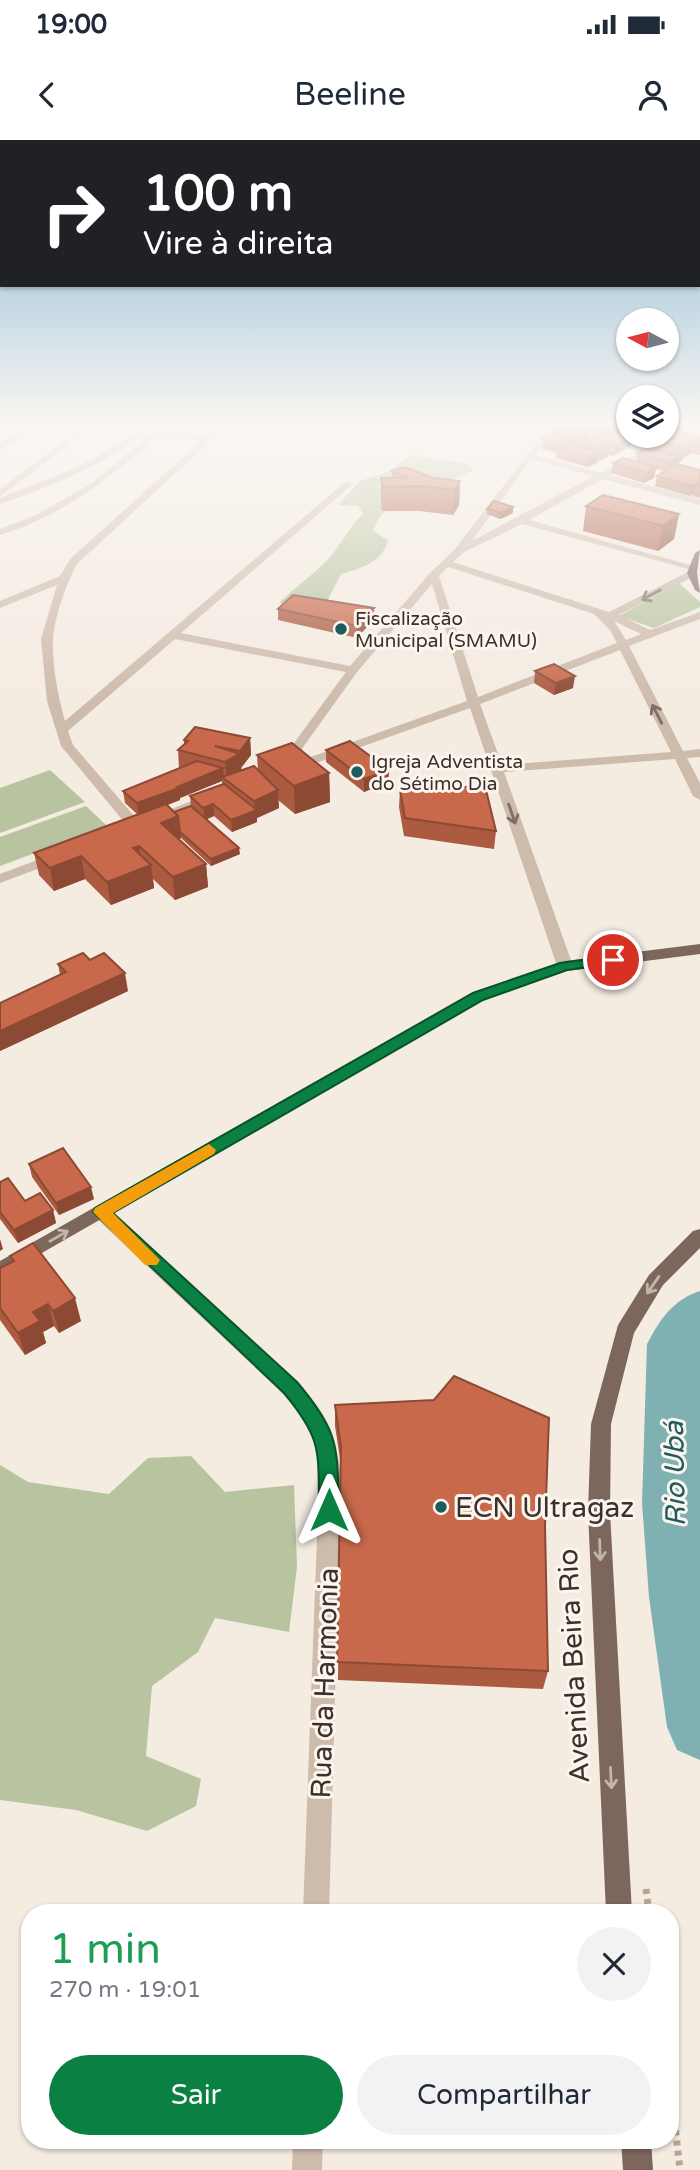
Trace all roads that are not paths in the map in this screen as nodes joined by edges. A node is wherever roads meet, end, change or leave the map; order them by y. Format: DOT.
graph roads {
  1 [pos="34,519"];
  2 [pos="120,519"];
  3 [pos="308,519"];
  4 [pos="483,519"];
  5 [pos="525,519"];
  6 [pos="521,521"];
  7 [pos="0,532"];
  8 [pos="459,551"];
  9 [pos="700,553"];
  10 [pos="446,563"];
  11 [pos="692,570"];
  12 [pos="433,575"];
  13 [pos="64,578"];
  14 [pos="700,590"];
  15 [pos="0,605"];
  16 [pos="700,615"];
  17 [pos="609,617"];
  18 [pos="649,634"];
  19 [pos="172,635"];
  20 [pos="622,647"];
  21 [pos="353,670"];
  22 [pos="475,702"];
  23 [pos="62,730"];
  24 [pos="700,753"];
  25 [pos="677,755"];
  26 [pos="496,769"];
  27 [pos="225,792"];
  28 [pos="700,796"];
  29 [pos="74,850"];
  30 [pos="0,879"];
  31 [pos="700,949"];
  32 [pos="565,966"];
  33 [pos="101,1212"];
  34 [pos="700,1236"];
  35 [pos="0,1270"];
  36 [pos="316,1904"];
  37 [pos="619,1904"];
  38 [pos="308,2149"];
  39 [pos="637,2149"];
  40 [pos="307,2170"];
  41 [pos="638,2170"];
  1 -- 7 [label="street"];
  2 -- 13 [label="street"];
  3 -- 19 [label="street"];
  4 -- 8 [label="street"];
  5 -- 6 [label="street"];
  6 -- 8 [label="street"];
  6 -- 11 [label="street"];
  8 -- 10 [label="street"];
  9 -- 11 [label="main road"];
  10 -- 12 [label="street"];
  10 -- 17 [label="street"];
  11 -- 14 [label="main road"];
  11 -- 17 [label="street, one-way"];
  12 -- 21 [label="street"];
  12 -- 22 [label="street"];
  13 -- 15 [label="street"];
  13 -- 23 [label="street"];
  16 -- 18 [label="street"];
  17 -- 18 [label="street"];
  17 -- 20 [label="street"];
  18 -- 20 [label="street"];
  19 -- 21 [label="street"];
  19 -- 23 [label="street"];
  20 -- 22 [label="street"];
  25 -- 20 [label="street, one-way"];
  21 -- 22 [label="street"];
  22 -- 26 [label="street"];
  23 -- 27 [label="street"];
  24 -- 25 [label="street"];
  25 -- 26 [label="street"];
  25 -- 28 [label="street"];
  26 -- 32 [label="street, one-way"];
  29 -- 30 [label="street"];
  31 -- 32 [label="main road"];
  32 -- 33 [label="main road"];
  35 -- 33 [label="main road, one-way"];
  33 -- 36 [label="street, Rua da Harmonia"];
  34 -- 37 [label="main road, Avenida Beira Rio, one-way"];
  38 -- 40 [label="street"];
  39 -- 41 [label="main road"];
}
